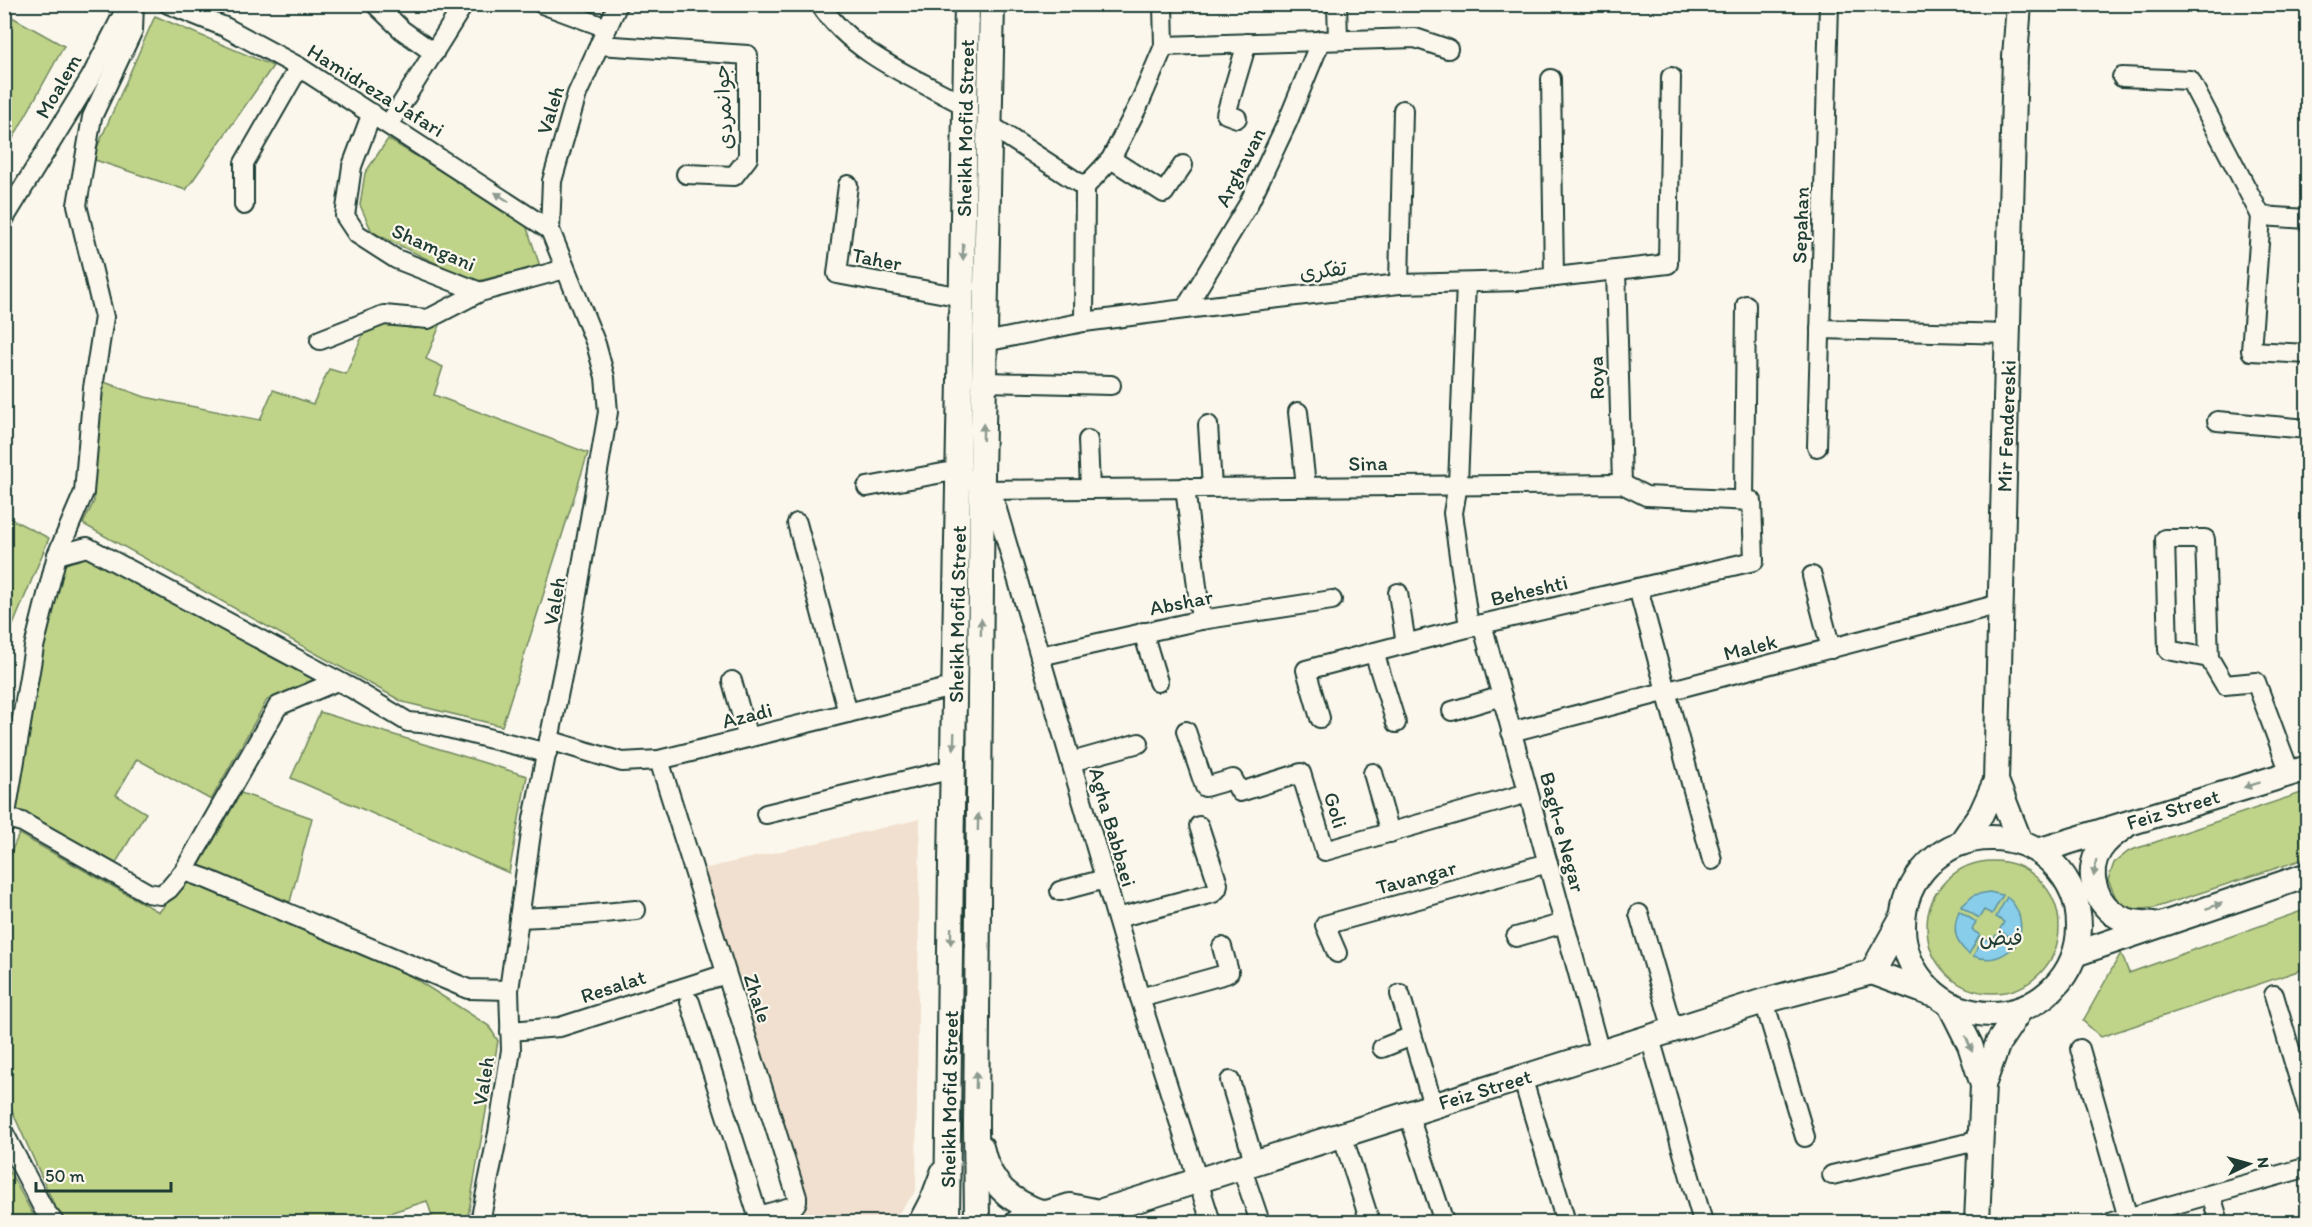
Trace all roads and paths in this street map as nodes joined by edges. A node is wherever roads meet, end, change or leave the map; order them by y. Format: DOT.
graph roads {
  1 [pos="128,4"];
  2 [pos="134,4"];
  3 [pos="168,4"];
  4 [pos="206,4"];
  5 [pos="375,4"];
  6 [pos="464,4"];
  7 [pos="542,4"];
  8 [pos="618,4"];
  9 [pos="820,4"];
  10 [pos="967,4"];
  11 [pos="992,4"];
  12 [pos="1163,4"];
  13 [pos="1337,4"];
  14 [pos="1829,4"];
  15 [pos="2019,4"];
  16 [pos="225,27"];
  17 [pos="607,28"];
  18 [pos="1329,39"];
  19 [pos="1247,43"];
  20 [pos="599,45"];
  21 [pos="1164,46"];
  22 [pos="1448,49"];
  23 [pos="434,53"];
  24 [pos="299,67"];
  25 [pos="2122,77"];
  26 [pos="1671,78"];
  27 [pos="1551,79"];
  28 [pos="966,106"];
  29 [pos="1403,110"];
  30 [pos="372,113"];
  31 [pos="1237,118"];
  32 [pos="389,124"];
  33 [pos="990,125"];
  34 [pos="1111,159"];
  35 [pos="1183,165"];
  36 [pos="686,174"];
  37 [pos="848,185"];
  38 [pos="1085,187"];
  39 [pos="244,205"];
  40 [pos="2261,216"];
  41 [pos="4,219"];
  42 [pos="2307,219"];
  43 [pos="550,230"];
  44 [pos="565,269"];
  45 [pos="1616,270"];
  46 [pos="1554,277"];
  47 [pos="1466,283"];
  48 [pos="1399,284"];
  49 [pos="480,292"];
  50 [pos="962,297"];
  51 [pos="1746,305"];
  52 [pos="1185,309"];
  53 [pos="1084,322"];
  54 [pos="1820,329"];
  55 [pos="2009,333"];
  56 [pos="320,340"];
  57 [pos="985,342"];
  58 [pos="2307,354"];
  59 [pos="984,382"];
  60 [pos="1111,385"];
  61 [pos="1298,412"];
  62 [pos="2217,421"];
  63 [pos="1208,424"];
  64 [pos="2307,429"];
  65 [pos="1088,440"];
  66 [pos="1817,447"];
  67 [pos="959,470"];
  68 [pos="1458,484"];
  69 [pos="1622,484"];
  70 [pos="1306,486"];
  71 [pos="867,487"];
  72 [pos="1185,487"];
  73 [pos="1212,487"];
  74 [pos="1090,488"];
  75 [pos="982,490"];
  76 [pos="1748,501"];
  77 [pos="797,523"];
  78 [pos="57,555"];
  79 [pos="1812,576"];
  80 [pos="1638,588"];
  81 [pos="1398,593"];
  82 [pos="1332,600"];
  83 [pos="2000,604"];
  84 [pos="1201,620"];
  85 [pos="1475,626"];
  86 [pos="1143,633"];
  87 [pos="1406,644"];
  88 [pos="1831,649"];
  89 [pos="1374,652"];
  90 [pos="1040,656"];
  91 [pos="2209,658"];
  92 [pos="337,681"];
  93 [pos="732,681"];
  94 [pos="1158,682"];
  95 [pos="956,686"];
  96 [pos="1666,692"];
  97 [pos="1502,696"];
  98 [pos="1452,711"];
  99 [pos="848,713"];
  100 [pos="1320,718"];
  101 [pos="1396,723"];
  102 [pos="1186,731"];
  103 [pos="1511,732"];
  104 [pos="748,738"];
  105 [pos="1139,743"];
  106 [pos="548,747"];
  107 [pos="659,760"];
  108 [pos="1071,762"];
  109 [pos="953,769"];
  110 [pos="2299,770"];
  111 [pos="1373,773"];
  112 [pos="1996,781"];
  113 [pos="1528,793"];
  114 [pos="766,814"];
  115 [pos="6,822"];
  116 [pos="2128,823"];
  117 [pos="1199,826"];
  118 [pos="1390,832"];
  119 [pos="1961,843"];
  120 [pos="2029,847"];
  121 [pos="978,851"];
  122 [pos="952,852"];
  123 [pos="1712,860"];
  124 [pos="1548,863"];
  125 [pos="184,871"];
  126 [pos="2307,875"];
  127 [pos="1105,879"];
  128 [pos="1060,891"];
  129 [pos="978,899"];
  130 [pos="952,901"];
  131 [pos="636,910"];
  132 [pos="1639,914"];
  133 [pos="1902,917"];
  134 [pos="519,918"];
  135 [pos="1117,918"];
  136 [pos="1564,923"];
  137 [pos="2159,925"];
  138 [pos="1516,937"];
  139 [pos="1222,947"];
  140 [pos="1337,953"];
  141 [pos="2075,954"];
  142 [pos="1872,972"];
  143 [pos="726,974"];
  144 [pos="509,990"];
  145 [pos="1400,994"];
  146 [pos="2274,995"];
  147 [pos="1140,998"];
  148 [pos="1942,1000"];
  149 [pos="1764,1001"];
  150 [pos="690,1002"];
  151 [pos="2020,1010"];
  152 [pos="1673,1030"];
  153 [pos="510,1031"];
  154 [pos="1413,1036"];
  155 [pos="1650,1038"];
  156 [pos="1382,1048"];
  157 [pos="2080,1049"];
  158 [pos="1600,1053"];
  159 [pos="1522,1077"];
  160 [pos="1230,1082"];
  161 [pos="1983,1085"];
  162 [pos="1433,1105"];
  163 [pos="2307,1110"];
  164 [pos="1408,1113"];
  165 [pos="976,1125"];
  166 [pos="4,1133"];
  167 [pos="1342,1134"];
  168 [pos="1806,1137"];
  169 [pos="1981,1140"];
  170 [pos="949,1157"];
  171 [pos="1247,1164"];
  172 [pos="2307,1167"];
  173 [pos="1832,1175"];
  174 [pos="1196,1180"];
  175 [pos="2211,1195"];
  176 [pos="1046,1214"];
  177 [pos="1093,1217"];
  178 [pos="756,1219"];
  179 [pos="2120,1220"];
  180 [pos="54,1222"];
  181 [pos="480,1222"];
  182 [pos="921,1222"];
  183 [pos="947,1222"];
  184 [pos="977,1222"];
  185 [pos="1018,1222"];
  186 [pos="1211,1222"];
  187 [pos="1260,1222"];
  188 [pos="1370,1222"];
  189 [pos="1444,1222"];
  190 [pos="1566,1222"];
  191 [pos="1703,1222"];
  192 [pos="1977,1222"];
  193 [pos="2219,1222"];
  1 -- 41 [label="street, Moalem"];
  2 -- 78 [label="street"];
  3 -- 16 [label="street, Hamidreza Jafari"];
  4 -- 16 [label="street"];
  5 -- 23 [label="street"];
  6 -- 23 [label="street"];
  7 -- 17 [label="street"];
  8 -- 17 [label="street, Valeh"];
  9 -- 28 [label="street"];
  10 -- 28 [label="main road, Sheikh Mofid Street"];
  11 -- 33 [label="main road, Sheikh Mofid Street"];
  12 -- 21 [label="street"];
  13 -- 18 [label="street"];
  14 -- 54 [label="street, Sepahan"];
  15 -- 55 [label="main road, Mir Fendereski"];
  16 -- 24 [label="street, Hamidreza Jafari"];
  17 -- 20 [label="street, Valeh"];
  18 -- 19 [label="street"];
  18 -- 22 [label="street"];
  18 -- 52 [label="street, Arghavan"];
  19 -- 21 [label="street"];
  19 -- 31 [label="street"];
  20 -- 36 [label="street, جوانمردی"];
  20 -- 43 [label="street, Valeh"];
  21 -- 34 [label="street"];
  23 -- 32 [label="street"];
  24 -- 30 [label="street, Hamidreza Jafari"];
  24 -- 39 [label="street"];
  25 -- 40 [label="street"];
  26 -- 45 [label="street, تفکری"];
  27 -- 46 [label="street"];
  28 -- 50 [label="main road, Sheikh Mofid Street, one-way"];
  29 -- 48 [label="street"];
  30 -- 32 [label="street, Hamidreza Jafari"];
  30 -- 49 [label="street, Shamgani"];
  43 -- 32 [label="street, Hamidreza Jafari, one-way"];
  33 -- 38 [label="street"];
  33 -- 57 [label="main road, Sheikh Mofid Street"];
  34 -- 35 [label="street"];
  34 -- 38 [label="street"];
  37 -- 50 [label="street, Taher"];
  38 -- 53 [label="street"];
  40 -- 42 [label="street"];
  40 -- 58 [label="street"];
  43 -- 44 [label="street, Valeh"];
  44 -- 49 [label="street"];
  44 -- 106 [label="street, Valeh"];
  45 -- 46 [label="street, تفکری"];
  45 -- 69 [label="street, Roya"];
  46 -- 47 [label="street, تفکری"];
  47 -- 48 [label="street, تفکری"];
  47 -- 68 [label="street, Bagh-e Negar"];
  48 -- 52 [label="street, تفکری"];
  49 -- 56 [label="street"];
  50 -- 67 [label="main road, Sheikh Mofid Street"];
  51 -- 76 [label="street"];
  52 -- 53 [label="street, تفکری"];
  53 -- 57 [label="street, تفکری"];
  54 -- 55 [label="street"];
  54 -- 66 [label="street, Sepahan"];
  55 -- 83 [label="main road, Mir Fendereski"];
  57 -- 59 [label="main road, Sheikh Mofid Street"];
  59 -- 60 [label="street"];
  75 -- 59 [label="main road, Sheikh Mofid Street, one-way"];
  61 -- 70 [label="street"];
  62 -- 64 [label="street"];
  63 -- 73 [label="street"];
  65 -- 74 [label="street"];
  67 -- 71 [label="street"];
  67 -- 95 [label="main road, Sheikh Mofid Street"];
  68 -- 69 [label="street, Sina"];
  68 -- 70 [label="street, Sina"];
  68 -- 85 [label="street, Bagh-e Negar"];
  69 -- 76 [label="street, Sina"];
  70 -- 73 [label="street, Sina"];
  72 -- 73 [label="street, Sina"];
  72 -- 74 [label="street, Sina"];
  72 -- 84 [label="street"];
  74 -- 75 [label="street, Sina"];
  75 -- 90 [label="street, Agha Babbaei"];
  121 -- 75 [label="main road, Sheikh Mofid Street, one-way"];
  76 -- 80 [label="street, Beheshti"];
  77 -- 99 [label="street"];
  78 -- 92 [label="street, Azadi"];
  78 -- 115 [label="street"];
  79 -- 88 [label="street"];
  80 -- 85 [label="street, Beheshti"];
  80 -- 96 [label="street"];
  81 -- 87 [label="street"];
  82 -- 84 [label="street, Abshar"];
  83 -- 88 [label="street, Malek"];
  83 -- 112 [label="main road, Mir Fendereski"];
  84 -- 86 [label="street, Abshar"];
  85 -- 87 [label="street, Beheshti"];
  85 -- 97 [label="street, Bagh-e Negar"];
  86 -- 90 [label="street, Abshar"];
  86 -- 94 [label="street"];
  87 -- 89 [label="street, Beheshti"];
  88 -- 96 [label="street, Malek"];
  89 -- 100 [label="street, Beheshti"];
  89 -- 101 [label="street"];
  90 -- 108 [label="street, Agha Babbaei"];
  91 -- 91 [label="street"];
  91 -- 110 [label="street"];
  92 -- 106 [label="street, Azadi"];
  92 -- 125 [label="street"];
  93 -- 104 [label="street"];
  95 -- 99 [label="street, Azadi"];
  95 -- 109 [label="main road, Sheikh Mofid Street, one-way"];
  96 -- 103 [label="street, Malek"];
  96 -- 123 [label="street"];
  97 -- 98 [label="street"];
  97 -- 103 [label="street, Bagh-e Negar"];
  99 -- 104 [label="street, Azadi"];
  102 -- 118 [label="street, Goli"];
  103 -- 113 [label="street, Bagh-e Negar"];
  104 -- 107 [label="street, Azadi"];
  105 -- 108 [label="street"];
  106 -- 107 [label="street, Azadi"];
  106 -- 134 [label="street, Valeh"];
  107 -- 143 [label="street, Zhale"];
  108 -- 127 [label="street, Agha Babbaei"];
  109 -- 114 [label="street"];
  109 -- 122 [label="main road, Sheikh Mofid Street"];
  110 -- 116 [label="main road, Feiz Street, one-way"];
  111 -- 118 [label="street"];
  112 -- 119 [label="main road"];
  112 -- 120 [label="main road, Mir Fendereski"];
  113 -- 118 [label="street, Goli"];
  113 -- 124 [label="street, Bagh-e Negar"];
  115 -- 125 [label="street"];
  116 -- 120 [label="main road, Feiz Street"];
  116 -- 137 [label="main road, one-way"];
  117 -- 135 [label="street"];
  119 -- 120 [label="main road"];
  119 -- 133 [label="main road"];
  120 -- 141 [label="main road"];
  121 -- 122 [label="main road"];
  121 -- 129 [label="main road, Sheikh Mofid Street"];
  122 -- 130 [label="main road, Sheikh Mofid Street"];
  124 -- 136 [label="street, Bagh-e Negar"];
  124 -- 140 [label="street, Tavangar"];
  125 -- 144 [label="street"];
  137 -- 126 [label="main road, one-way"];
  127 -- 128 [label="street"];
  127 -- 135 [label="street, Agha Babbaei"];
  129 -- 130 [label="main road"];
  165 -- 129 [label="main road, Sheikh Mofid Street, one-way"];
  130 -- 170 [label="main road, Sheikh Mofid Street, one-way"];
  131 -- 134 [label="street"];
  132 -- 152 [label="street"];
  133 -- 142 [label="main road"];
  133 -- 148 [label="main road"];
  134 -- 144 [label="street, Valeh"];
  135 -- 147 [label="street, Agha Babbaei"];
  136 -- 138 [label="street"];
  136 -- 158 [label="street, Bagh-e Negar"];
  137 -- 141 [label="main road"];
  139 -- 147 [label="street"];
  141 -- 151 [label="main road"];
  142 -- 148 [label="main road"];
  142 -- 149 [label="main road, Feiz Street"];
  143 -- 153 [label="street, Resalat"];
  143 -- 178 [label="street, Zhale"];
  144 -- 153 [label="street, Valeh"];
  145 -- 154 [label="street"];
  146 -- 163 [label="street"];
  147 -- 174 [label="street, Agha Babbaei"];
  148 -- 151 [label="main road"];
  148 -- 161 [label="main road, one-way"];
  149 -- 152 [label="main road, Feiz Street"];
  149 -- 168 [label="street"];
  150 -- 178 [label="street"];
  151 -- 161 [label="main road"];
  152 -- 155 [label="main road, Feiz Street"];
  153 -- 181 [label="street, Valeh"];
  154 -- 156 [label="street"];
  154 -- 162 [label="street"];
  155 -- 158 [label="main road, Feiz Street"];
  155 -- 191 [label="street"];
  157 -- 179 [label="street"];
  158 -- 159 [label="main road, Feiz Street"];
  159 -- 162 [label="main road, Feiz Street"];
  159 -- 190 [label="street"];
  160 -- 171 [label="street"];
  161 -- 169 [label="main road"];
  162 -- 164 [label="main road, Feiz Street"];
  164 -- 167 [label="main road, Feiz Street"];
  164 -- 189 [label="street"];
  165 -- 176 [label="main road"];
  165 -- 184 [label="main road, Sheikh Mofid Street"];
  166 -- 180 [label="street"];
  167 -- 171 [label="main road, Feiz Street"];
  167 -- 188 [label="street"];
  169 -- 173 [label="street"];
  169 -- 192 [label="main road"];
  170 -- 182 [label="main road"];
  170 -- 183 [label="main road, Sheikh Mofid Street"];
  171 -- 174 [label="main road, Feiz Street"];
  171 -- 187 [label="street"];
  172 -- 175 [label="street"];
  174 -- 177 [label="main road, Feiz Street"];
  174 -- 186 [label="street, Agha Babbaei"];
  175 -- 179 [label="street"];
  175 -- 193 [label="street"];
  176 -- 177 [label="main road"];
  176 -- 185 [label="main road"];
}
